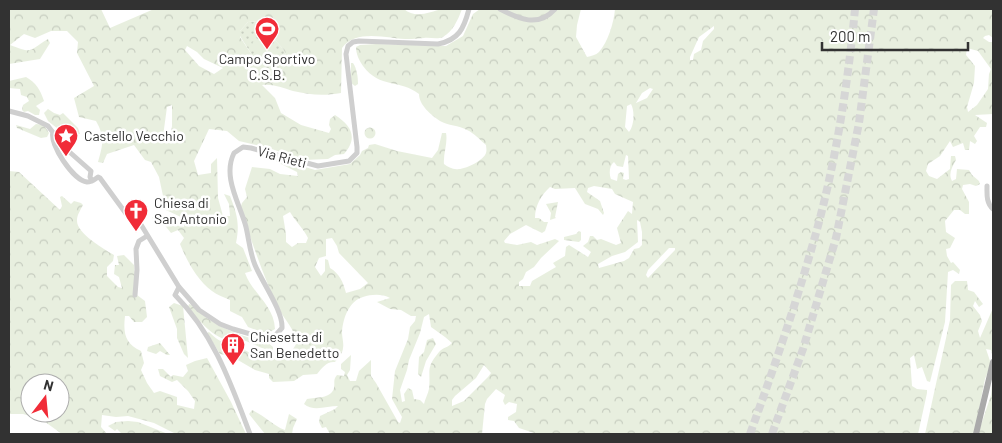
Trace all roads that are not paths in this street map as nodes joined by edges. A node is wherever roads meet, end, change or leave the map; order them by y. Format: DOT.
graph roads {
  1 [pos="469,9"];
  2 [pos="500,9"];
  3 [pos="555,9"];
  4 [pos="9,111"];
  5 [pos="53,132"];
  6 [pos="92,181"];
  7 [pos="987,186"];
  8 [pos="993,209"];
  9 [pos="147,236"];
  10 [pos="179,287"];
  11 [pos="135,295"];
  12 [pos="993,362"];
  13 [pos="250,434"];
  14 [pos="976,434"];
  1 -- 10 [label="street, Via Rieti"];
  2 -- 3 [label="street"];
  4 -- 5 [label="street"];
  5 -- 6 [label="street"];
  5 -- 6 [label="street"];
  6 -- 9 [label="street"];
  7 -- 8 [label="street"];
  9 -- 10 [label="street"];
  9 -- 11 [label="street"];
  10 -- 13 [label="street"];
  12 -- 14 [label="main road"];
}
